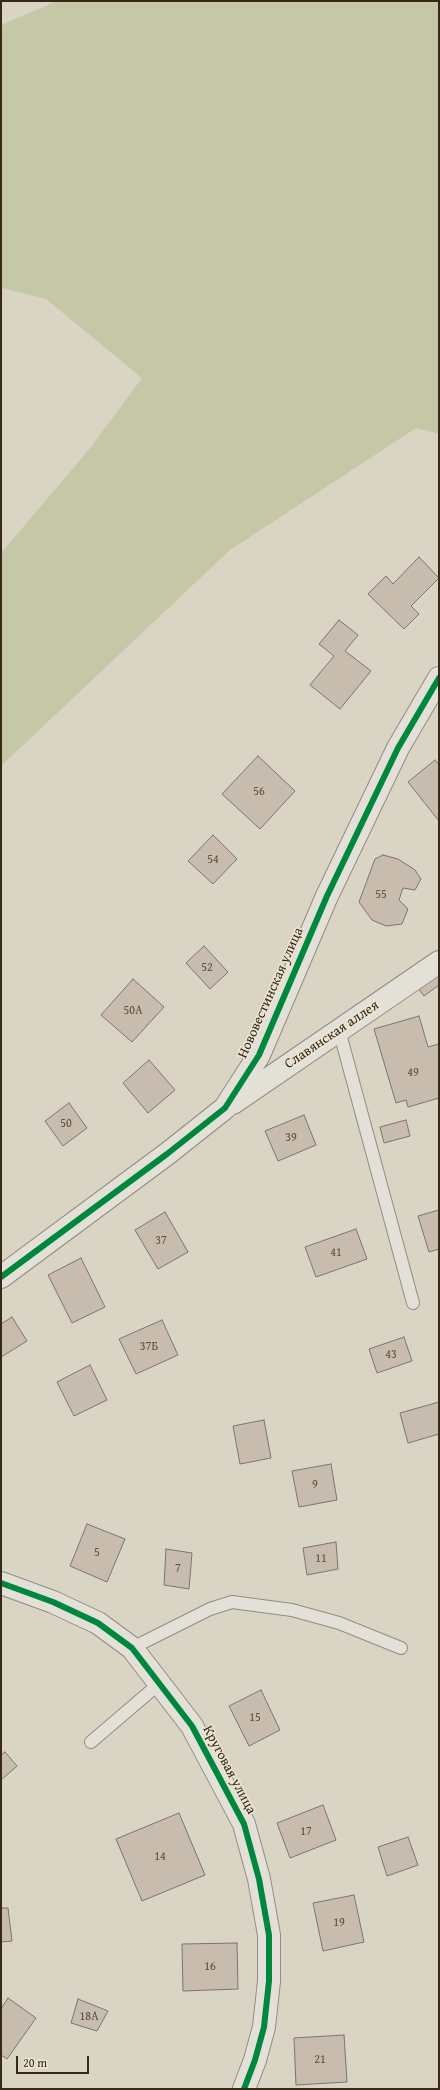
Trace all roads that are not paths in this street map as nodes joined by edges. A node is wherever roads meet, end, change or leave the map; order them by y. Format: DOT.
graph roads {
  1 [pos="439,678"];
  2 [pos="439,962"];
  3 [pos="339,1030"];
  4 [pos="225,1108"];
  5 [pos="1,1277"];
  6 [pos="413,1303"];
  7 [pos="1,1583"];
  8 [pos="132,1648"];
  9 [pos="401,1648"];
  10 [pos="160,1683"];
  11 [pos="91,1742"];
  12 [pos="244,2089"];
  1 -- 4 [label="street, Нововестинская улица"];
  2 -- 3 [label="street, Славянская аллея"];
  3 -- 4 [label="street, Славянская аллея"];
  3 -- 6 [label="lane"];
  4 -- 5 [label="street, Нововестинская улица"];
  7 -- 8 [label="street, Круговая улица"];
  8 -- 9 [label="lane"];
  8 -- 10 [label="street, Круговая улица"];
  10 -- 11 [label="lane"];
  10 -- 12 [label="street, Круговая улица"];
}
